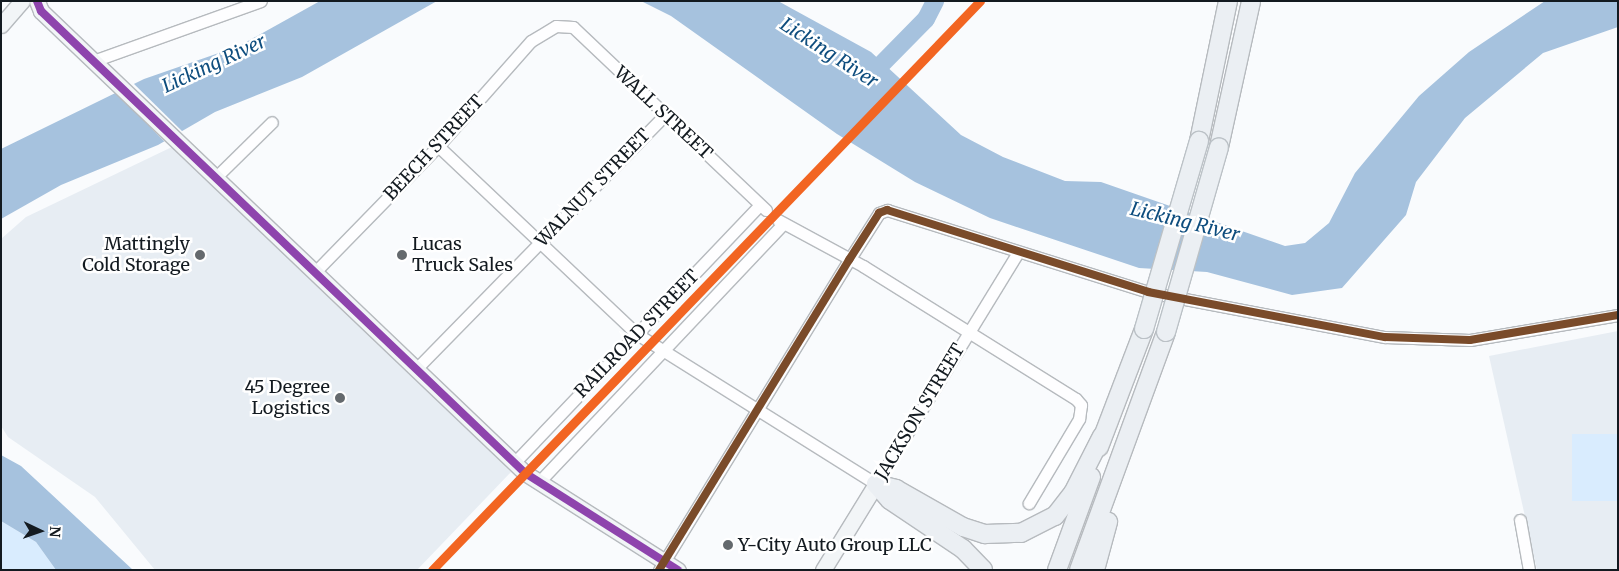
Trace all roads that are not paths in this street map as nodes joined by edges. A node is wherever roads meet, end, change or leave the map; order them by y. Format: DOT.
graph roads {
  1 [pos="22,1"];
  2 [pos="37,1"];
  3 [pos="261,1"];
  4 [pos="1228,1"];
  5 [pos="1251,1"];
  6 [pos="1,25"];
  7 [pos="556,26"];
  8 [pos="100,64"];
  9 [pos="665,115"];
  10 [pos="272,122"];
  11 [pos="438,146"];
  12 [pos="216,177"];
  13 [pos="763,207"];
  14 [pos="538,244"];
  15 [pos="1017,254"];
  16 [pos="849,260"];
  17 [pos="314,273"];
  18 [pos="1618,315"];
  19 [pos="969,333"];
  20 [pos="637,334"];
  21 [pos="663,352"];
  22 [pos="417,368"];
  23 [pos="757,410"];
  24 [pos="1102,436"];
  25 [pos="1128,437"];
  26 [pos="514,463"];
  27 [pos="538,483"];
  28 [pos="876,484"];
  29 [pos="1029,503"];
  30 [pos="1520,520"];
  31 [pos="662,566"];
  32 [pos="678,570"];
  33 [pos="823,570"];
  34 [pos="983,570"];
  35 [pos="1058,570"];
  36 [pos="1079,570"];
  37 [pos="1095,570"];
  38 [pos="1529,570"];
  1 -- 6 [label="main road"];
  2 -- 8 [label="main road"];
  3 -- 8 [label="street"];
  4 -- 24 [label="highway, bridge"];
  5 -- 25 [label="highway, bridge"];
  7 -- 9 [label="street, WALL STREET"];
  7 -- 11 [label="street, BEECH STREET"];
  8 -- 12 [label="main road"];
  9 -- 13 [label="street, WALL STREET"];
  9 -- 14 [label="street, WALNUT STREET"];
  10 -- 12 [label="street"];
  11 -- 14 [label="street"];
  11 -- 17 [label="street, BEECH STREET"];
  12 -- 17 [label="main road"];
  13 -- 20 [label="street, RAILROAD STREET"];
  14 -- 20 [label="street"];
  14 -- 22 [label="street, WALNUT STREET"];
  15 -- 16 [label="street"];
  15 -- 18 [label="street"];
  15 -- 19 [label="street, JACKSON STREET"];
  16 -- 19 [label="street"];
  16 -- 21 [label="street, RAILROAD STREET"];
  16 -- 23 [label="street"];
  17 -- 22 [label="main road"];
  19 -- 28 [label="street, JACKSON STREET"];
  19 -- 29 [label="street"];
  20 -- 21 [label="street"];
  20 -- 26 [label="street, RAILROAD STREET"];
  21 -- 23 [label="street"];
  21 -- 27 [label="street, RAILROAD STREET"];
  22 -- 26 [label="main road"];
  23 -- 28 [label="street"];
  23 -- 31 [label="street"];
  24 -- 28 [label="highway"];
  24 -- 35 [label="highway"];
  25 -- 36 [label="highway"];
  25 -- 37 [label="highway"];
  26 -- 27 [label="main road"];
  27 -- 31 [label="main road"];
  28 -- 33 [label="main road, JACKSON STREET"];
  28 -- 34 [label="highway"];
  30 -- 38 [label="street"];
  31 -- 32 [label="main road"];
}
